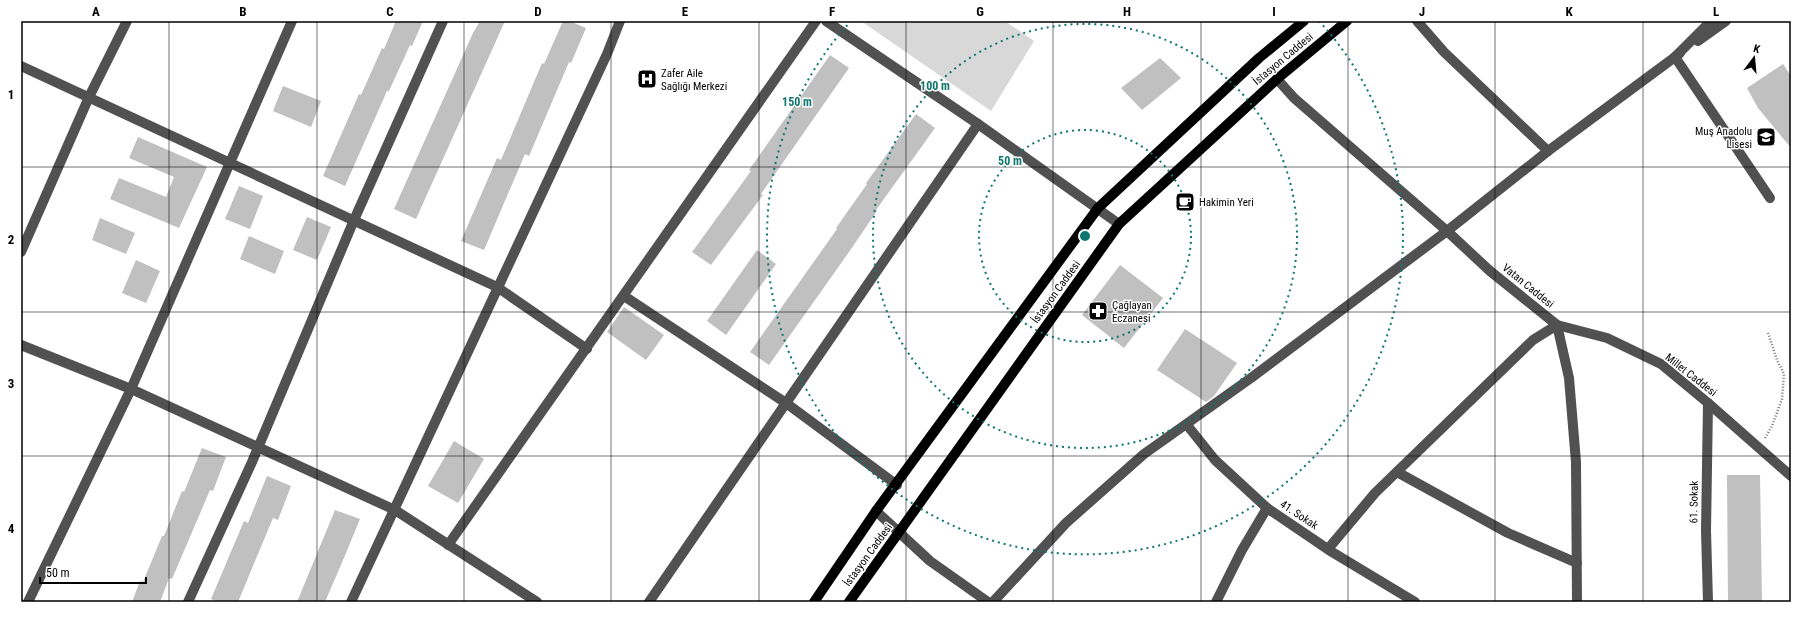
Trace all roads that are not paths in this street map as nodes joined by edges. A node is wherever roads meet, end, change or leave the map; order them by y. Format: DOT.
graph roads {
  1 [pos="127,21"];
  2 [pos="292,21"];
  3 [pos="443,21"];
  4 [pos="620,21"];
  5 [pos="816,21"];
  6 [pos="826,21"];
  7 [pos="1304,21"];
  8 [pos="1347,21"];
  9 [pos="1417,21"];
  10 [pos="1711,21"];
  11 [pos="1726,21"];
  12 [pos="1675,57"];
  13 [pos="21,66"];
  14 [pos="1277,78"];
  15 [pos="89,97"];
  16 [pos="978,124"];
  17 [pos="1548,151"];
  18 [pos="229,162"];
  19 [pos="1770,198"];
  20 [pos="1098,208"];
  21 [pos="354,220"];
  22 [pos="1119,224"];
  23 [pos="1447,231"];
  24 [pos="21,252"];
  25 [pos="497,287"];
  26 [pos="624,296"];
  27 [pos="1557,325"];
  28 [pos="21,345"];
  29 [pos="587,349"];
  30 [pos="131,389"];
  31 [pos="786,403"];
  32 [pos="1708,403"];
  33 [pos="1187,425"];
  34 [pos="258,448"];
  35 [pos="1396,472"];
  36 [pos="1791,476"];
  37 [pos="897,485"];
  38 [pos="1267,508"];
  39 [pos="395,510"];
  40 [pos="876,511"];
  41 [pos="899,532"];
  42 [pos="448,545"];
  43 [pos="1328,549"];
  44 [pos="1577,563"];
  45 [pos="28,602"];
  46 [pos="188,602"];
  47 [pos="351,602"];
  48 [pos="537,602"];
  49 [pos="649,602"];
  50 [pos="814,602"];
  51 [pos="849,602"];
  52 [pos="988,602"];
  53 [pos="994,602"];
  54 [pos="1216,602"];
  55 [pos="1416,602"];
  56 [pos="1578,602"];
  57 [pos="1708,602"];
  1 -- 15 [label="street"];
  2 -- 18 [label="street"];
  3 -- 21 [label="street"];
  4 -- 25 [label="street"];
  5 -- 26 [label="street"];
  6 -- 16 [label="street"];
  7 -- 20 [label="main road, İstasyon Caddesi"];
  8 -- 14 [label="main road, İstasyon Caddesi"];
  9 -- 17 [label="street"];
  10 -- 12 [label="street"];
  11 -- 12 [label="street"];
  12 -- 17 [label="street"];
  12 -- 19 [label="street"];
  13 -- 15 [label="street"];
  14 -- 22 [label="main road, İstasyon Caddesi"];
  14 -- 23 [label="street, Vatan Caddesi"];
  15 -- 18 [label="street"];
  15 -- 24 [label="street"];
  16 -- 20 [label="street"];
  16 -- 31 [label="street"];
  17 -- 23 [label="street"];
  18 -- 21 [label="street"];
  18 -- 30 [label="street"];
  20 -- 22 [label="street"];
  20 -- 37 [label="main road, İstasyon Caddesi"];
  21 -- 25 [label="street"];
  21 -- 34 [label="street"];
  22 -- 41 [label="main road, İstasyon Caddesi"];
  23 -- 27 [label="street, Vatan Caddesi"];
  23 -- 33 [label="street"];
  25 -- 29 [label="street"];
  25 -- 39 [label="street"];
  26 -- 29 [label="street"];
  26 -- 31 [label="street"];
  27 -- 32 [label="street, Millet Caddesi"];
  27 -- 35 [label="street"];
  27 -- 44 [label="street"];
  28 -- 30 [label="street"];
  29 -- 42 [label="street"];
  30 -- 34 [label="street"];
  30 -- 45 [label="street"];
  31 -- 37 [label="street"];
  31 -- 49 [label="street"];
  32 -- 36 [label="street, Millet Caddesi"];
  32 -- 57 [label="street, 61. Sokak"];
  33 -- 38 [label="street, 41. Sokak"];
  33 -- 53 [label="street"];
  34 -- 39 [label="street"];
  34 -- 46 [label="street"];
  35 -- 43 [label="street"];
  35 -- 44 [label="street"];
  37 -- 40 [label="main road, İstasyon Caddesi"];
  38 -- 43 [label="street, 41. Sokak"];
  38 -- 54 [label="street"];
  39 -- 42 [label="street"];
  39 -- 47 [label="street"];
  40 -- 41 [label="street"];
  40 -- 50 [label="main road, İstasyon Caddesi"];
  41 -- 51 [label="main road, İstasyon Caddesi"];
  41 -- 52 [label="street"];
  42 -- 48 [label="street"];
  43 -- 55 [label="street, 41. Sokak"];
  44 -- 56 [label="street"];
}
